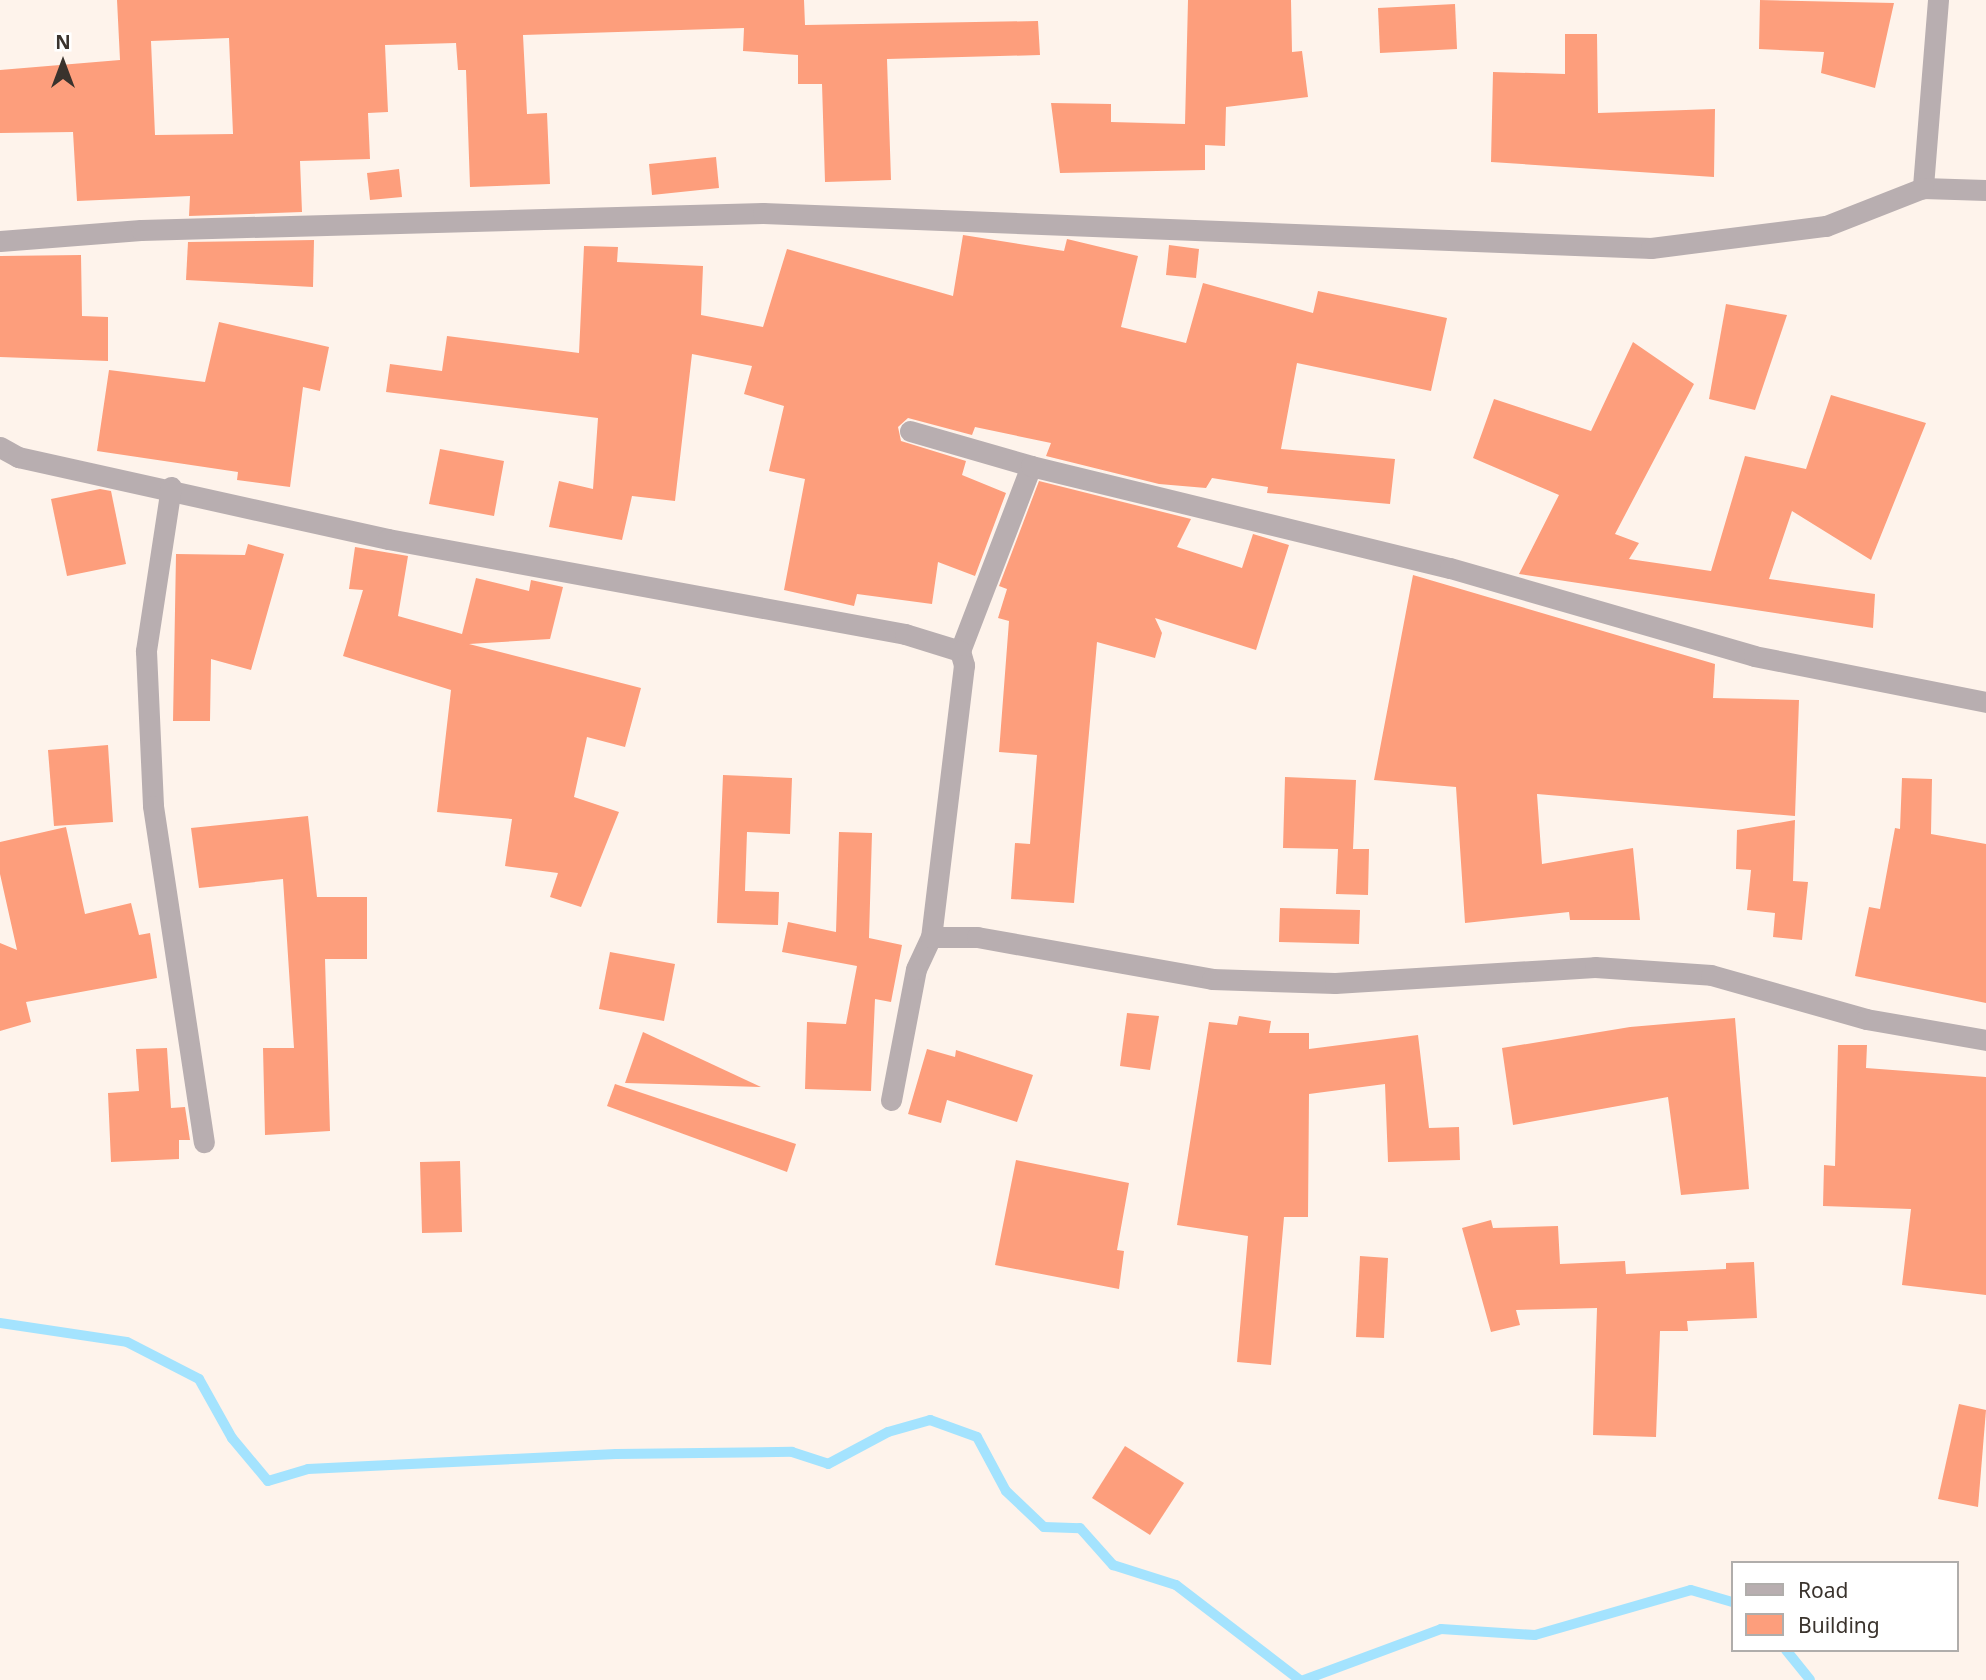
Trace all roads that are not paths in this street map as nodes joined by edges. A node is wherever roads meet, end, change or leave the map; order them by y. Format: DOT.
graph roads {
  1 [pos="1938,0"];
  2 [pos="1923,188"];
  3 [pos="1986,190"];
  4 [pos="0,241"];
  5 [pos="910,431"];
  6 [pos="0,446"];
  7 [pos="1031,466"];
  8 [pos="171,487"];
  9 [pos="960,651"];
  10 [pos="1986,702"];
  11 [pos="931,937"];
  12 [pos="1986,1040"];
  13 [pos="891,1100"];
  14 [pos="204,1142"];
  1 -- 2 [label="street"];
  2 -- 3 [label="street"];
  2 -- 4 [label="street"];
  5 -- 7 [label="street"];
  6 -- 8 [label="street"];
  7 -- 9 [label="street"];
  7 -- 10 [label="street"];
  8 -- 9 [label="street"];
  8 -- 14 [label="street"];
  9 -- 11 [label="street"];
  11 -- 12 [label="street"];
  11 -- 13 [label="street"];
}
